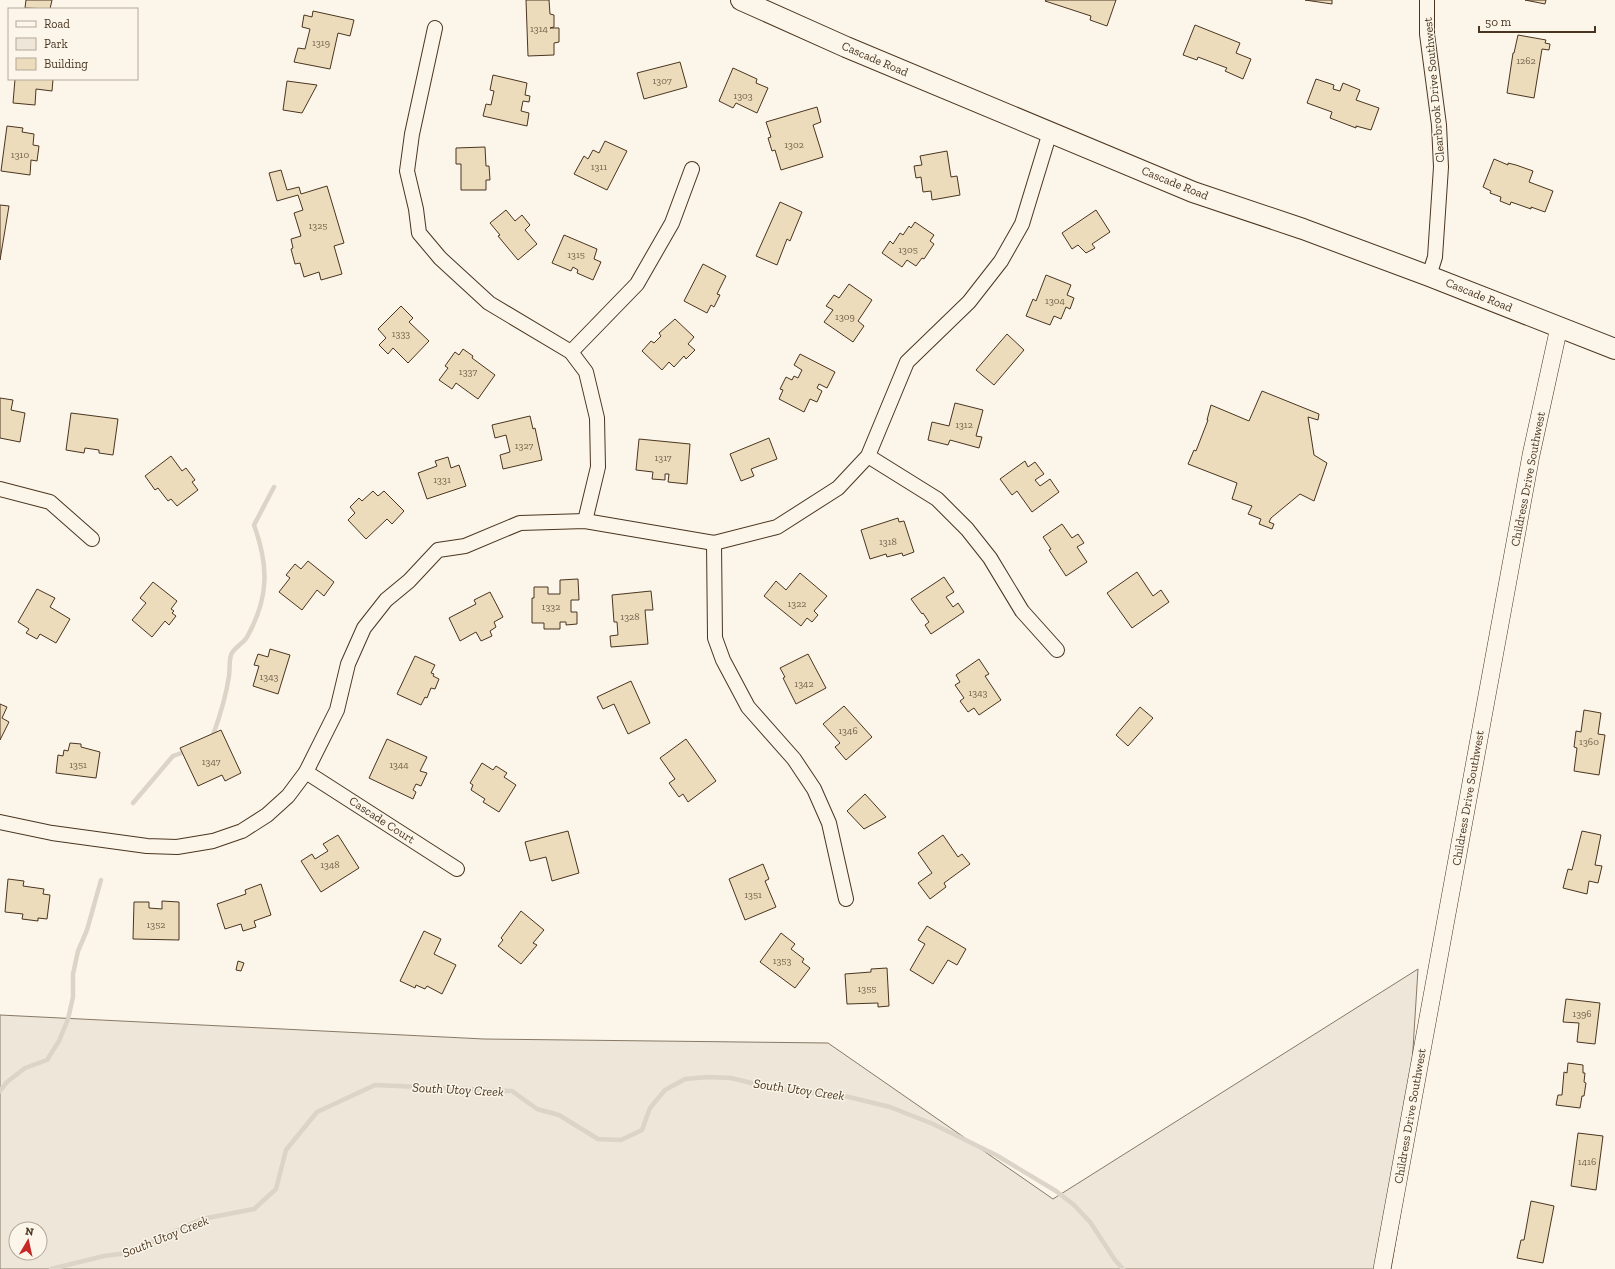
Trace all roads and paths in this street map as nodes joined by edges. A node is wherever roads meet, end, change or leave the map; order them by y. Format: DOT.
graph roads {
  1 [pos="741,0"];
  2 [pos="1427,0"];
  3 [pos="435,28"];
  4 [pos="1050,132"];
  5 [pos="692,169"];
  6 [pos="1429,276"];
  7 [pos="1559,327"];
  8 [pos="1615,349"];
  9 [pos="571,352"];
  10 [pos="868,456"];
  11 [pos="0,489"];
  12 [pos="585,521"];
  13 [pos="92,539"];
  14 [pos="714,543"];
  15 [pos="1057,650"];
  16 [pos="306,772"];
  17 [pos="0,822"];
  18 [pos="457,869"];
  19 [pos="846,899"];
  20 [pos="1382,1269"];
  1 -- 4 [label="main road, Cascade Road"];
  2 -- 6 [label="street, Clearbrook Drive Southwest"];
  3 -- 9 [label="street"];
  4 -- 6 [label="main road, Cascade Road"];
  4 -- 10 [label="street"];
  5 -- 9 [label="street"];
  6 -- 7 [label="main road, Cascade Road"];
  7 -- 8 [label="main road, Cascade Road"];
  7 -- 20 [label="street, Childress Drive Southwest"];
  9 -- 12 [label="street"];
  10 -- 14 [label="street"];
  10 -- 15 [label="street"];
  11 -- 13 [label="street"];
  12 -- 14 [label="street"];
  12 -- 16 [label="street"];
  14 -- 19 [label="street"];
  16 -- 17 [label="street"];
  16 -- 18 [label="street, Cascade Court"];
}
